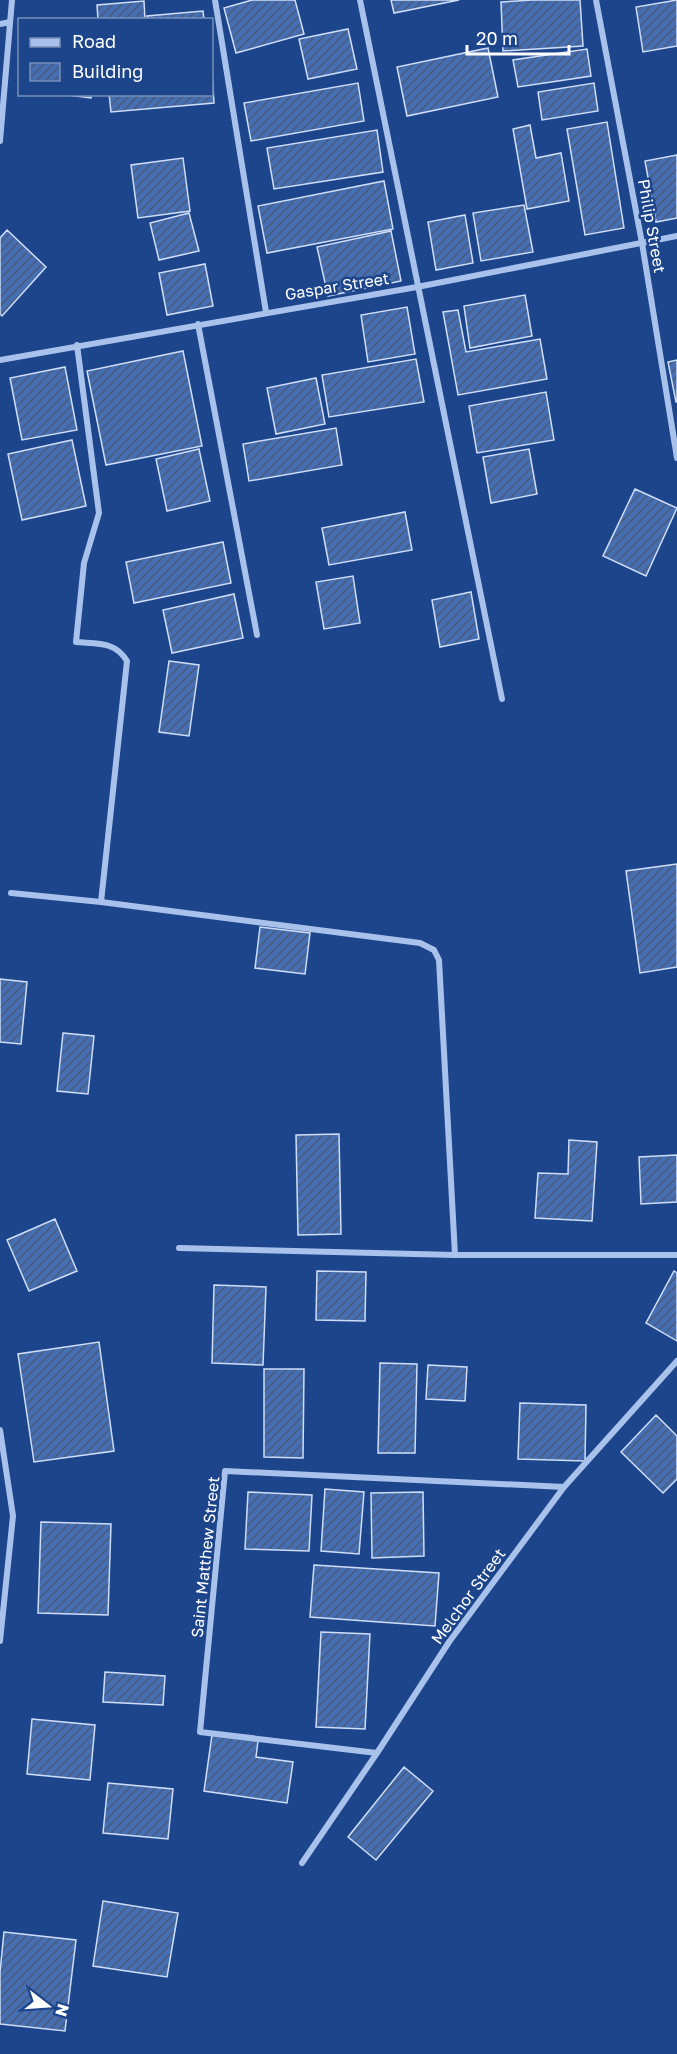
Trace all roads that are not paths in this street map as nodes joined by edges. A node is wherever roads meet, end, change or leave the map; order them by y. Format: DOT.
graph roads {
  1 [pos="12,0"];
  2 [pos="215,0"];
  3 [pos="360,0"];
  4 [pos="596,0"];
  5 [pos="10,22"];
  6 [pos="0,24"];
  7 [pos="0,141"];
  8 [pos="677,236"];
  9 [pos="642,243"];
  10 [pos="417,286"];
  11 [pos="266,312"];
  12 [pos="198,324"];
  13 [pos="77,345"];
  14 [pos="0,360"];
  15 [pos="677,458"];
  16 [pos="257,635"];
  17 [pos="502,699"];
  18 [pos="10,893"];
  19 [pos="101,903"];
  20 [pos="179,1248"];
  21 [pos="455,1255"];
  22 [pos="677,1256"];
  23 [pos="677,1361"];
  24 [pos="0,1430"];
  25 [pos="564,1487"];
  26 [pos="0,1641"];
  27 [pos="377,1753"];
  28 [pos="302,1863"];
  1 -- 5 [label="street"];
  2 -- 11 [label="street"];
  3 -- 10 [label="street"];
  4 -- 9 [label="street, Philip Street"];
  5 -- 6 [label="street"];
  5 -- 7 [label="street"];
  8 -- 9 [label="street, Gaspar Street"];
  9 -- 10 [label="street, Gaspar Street"];
  9 -- 15 [label="street, Philip Street"];
  10 -- 11 [label="street, Gaspar Street"];
  10 -- 17 [label="street"];
  11 -- 12 [label="street, Gaspar Street"];
  12 -- 13 [label="street, Gaspar Street"];
  12 -- 16 [label="street"];
  13 -- 14 [label="street, Gaspar Street"];
  13 -- 19 [label="street"];
  18 -- 19 [label="street"];
  19 -- 21 [label="street"];
  20 -- 21 [label="street"];
  21 -- 22 [label="street"];
  23 -- 25 [label="street, Melchor Street"];
  24 -- 26 [label="street"];
  25 -- 27 [label="street, Melchor Street"];
  25 -- 27 [label="street, Saint Matthew Street"];
  27 -- 28 [label="street, Melchor Street"];
}
